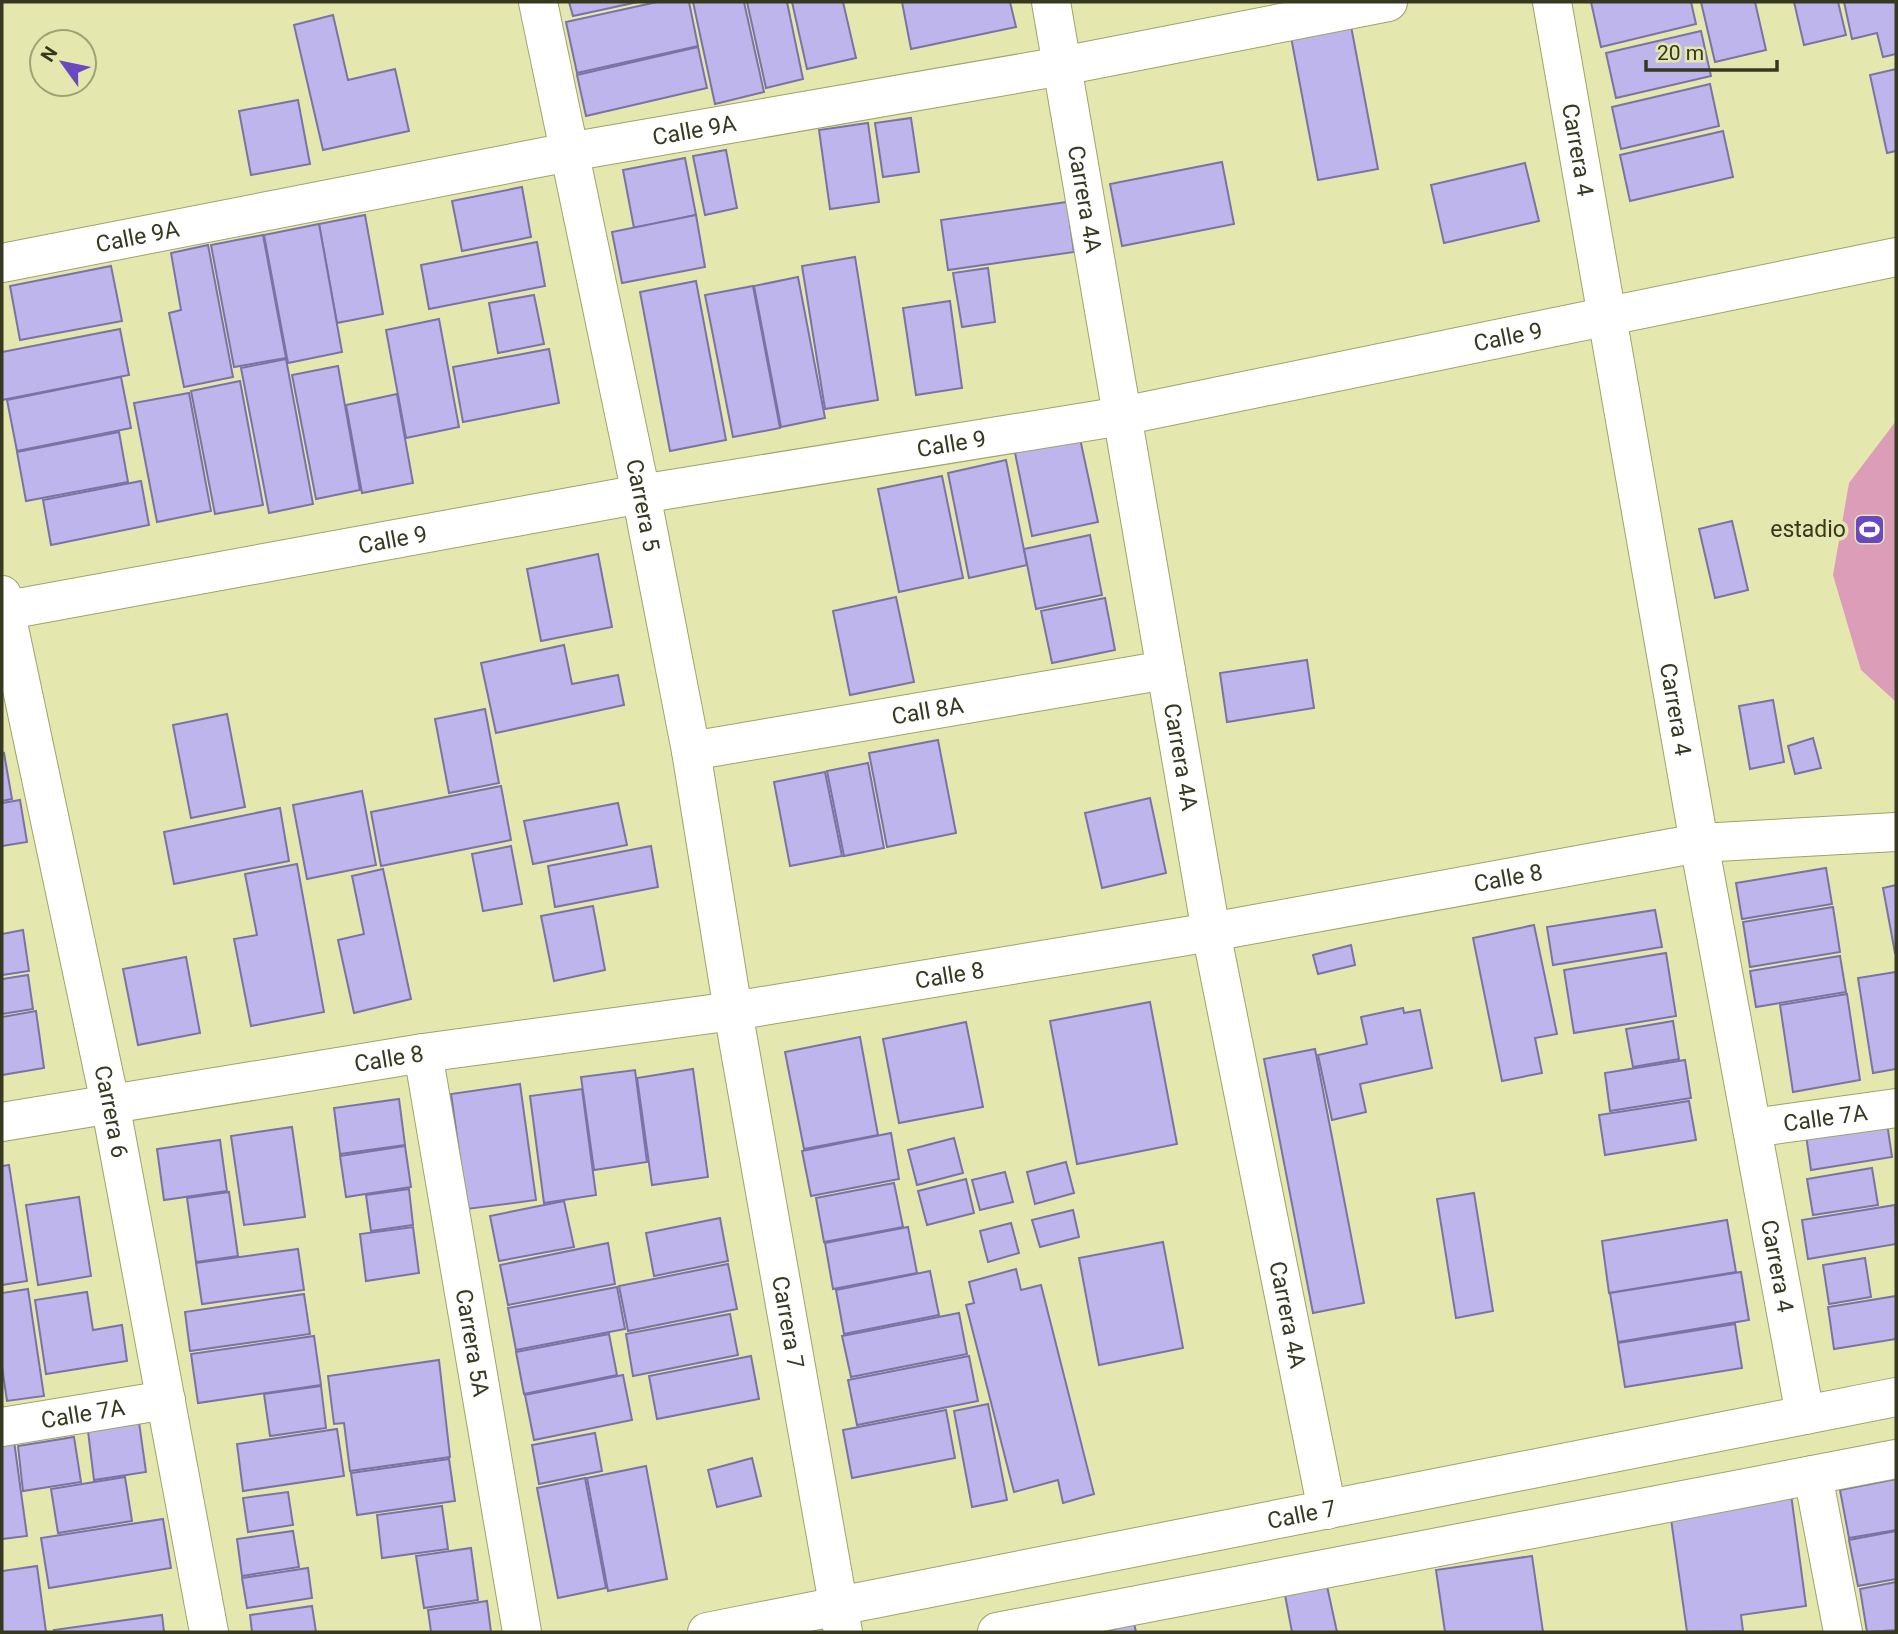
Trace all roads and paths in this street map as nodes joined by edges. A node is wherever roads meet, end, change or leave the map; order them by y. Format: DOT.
graph roads {
  1 [pos="538,2"];
  2 [pos="1051,2"];
  3 [pos="1388,2"];
  4 [pos="1552,2"];
  5 [pos="1062,66"];
  6 [pos="569,152"];
  7 [pos="1896,257"];
  8 [pos="2,263"];
  9 [pos="1606,316"];
  10 [pos="1122,415"];
  11 [pos="641,494"];
  12 [pos="3,605"];
  13 [pos="1166,670"];
  14 [pos="691,751"];
  15 [pos="1896,832"];
  16 [pos="1699,842"];
  17 [pos="1211,932"];
  18 [pos="733,1011"];
  19 [pos="423,1053"];
  20 [pos="110,1103"];
  21 [pos="1896,1108"];
  22 [pos="2,1122"];
  23 [pos="1752,1128"];
  24 [pos="1896,1397"];
  25 [pos="166,1400"];
  26 [pos="1805,1415"];
  27 [pos="2,1427"];
  28 [pos="1896,1459"];
  29 [pos="1813,1475"];
  30 [pos="1327,1510"];
  31 [pos="842,1619"];
  32 [pos="209,1632"];
  33 [pos="522,1632"];
  34 [pos="707,1632"];
  35 [pos="997,1632"];
  36 [pos="1843,1632"];
  1 -- 6 [label="street, Carrera 5"];
  2 -- 5 [label="street, Carrera 4A"];
  3 -- 5 [label="street, Calle 9A"];
  4 -- 9 [label="street, Carrera 4"];
  5 -- 6 [label="street, Calle 9A"];
  5 -- 10 [label="street, Carrera 4A"];
  6 -- 8 [label="street, Calle 9A"];
  6 -- 11 [label="street, Carrera 5"];
  7 -- 9 [label="street, Calle 9"];
  9 -- 10 [label="street, Calle 9"];
  9 -- 16 [label="street, Carrera 4"];
  10 -- 11 [label="street, Calle 9"];
  10 -- 13 [label="street, Carrera 4A"];
  11 -- 12 [label="street, Calle 9"];
  11 -- 14 [label="street, Carrera 5"];
  12 -- 20 [label="street, Carrera 6"];
  13 -- 14 [label="street, Call 8A"];
  13 -- 17 [label="street, Carrera 4A"];
  14 -- 18 [label="street, Carrera 5"];
  15 -- 16 [label="street, Calle 8"];
  16 -- 17 [label="street, Calle 8"];
  16 -- 23 [label="street, Carrera 4"];
  17 -- 18 [label="street, Calle 8"];
  17 -- 30 [label="street, Carrera 4A"];
  18 -- 19 [label="street, Calle 8"];
  18 -- 31 [label="street, Carrera 7"];
  19 -- 20 [label="street, Calle 8"];
  19 -- 33 [label="street, Carrera 5A"];
  20 -- 22 [label="street, Calle 8"];
  20 -- 25 [label="street, Carrera 6"];
  21 -- 23 [label="street, Calle 7A"];
  23 -- 26 [label="street, Carrera 4"];
  24 -- 26 [label="street, Calle 7"];
  25 -- 27 [label="street, Calle 7A"];
  25 -- 32 [label="street, Carrera 6"];
  26 -- 30 [label="street, Calle 7"];
  28 -- 29 [label="street"];
  29 -- 35 [label="street"];
  29 -- 36 [label="street"];
  30 -- 31 [label="street, Calle 7"];
  31 -- 34 [label="street, Calle 7"];
}
